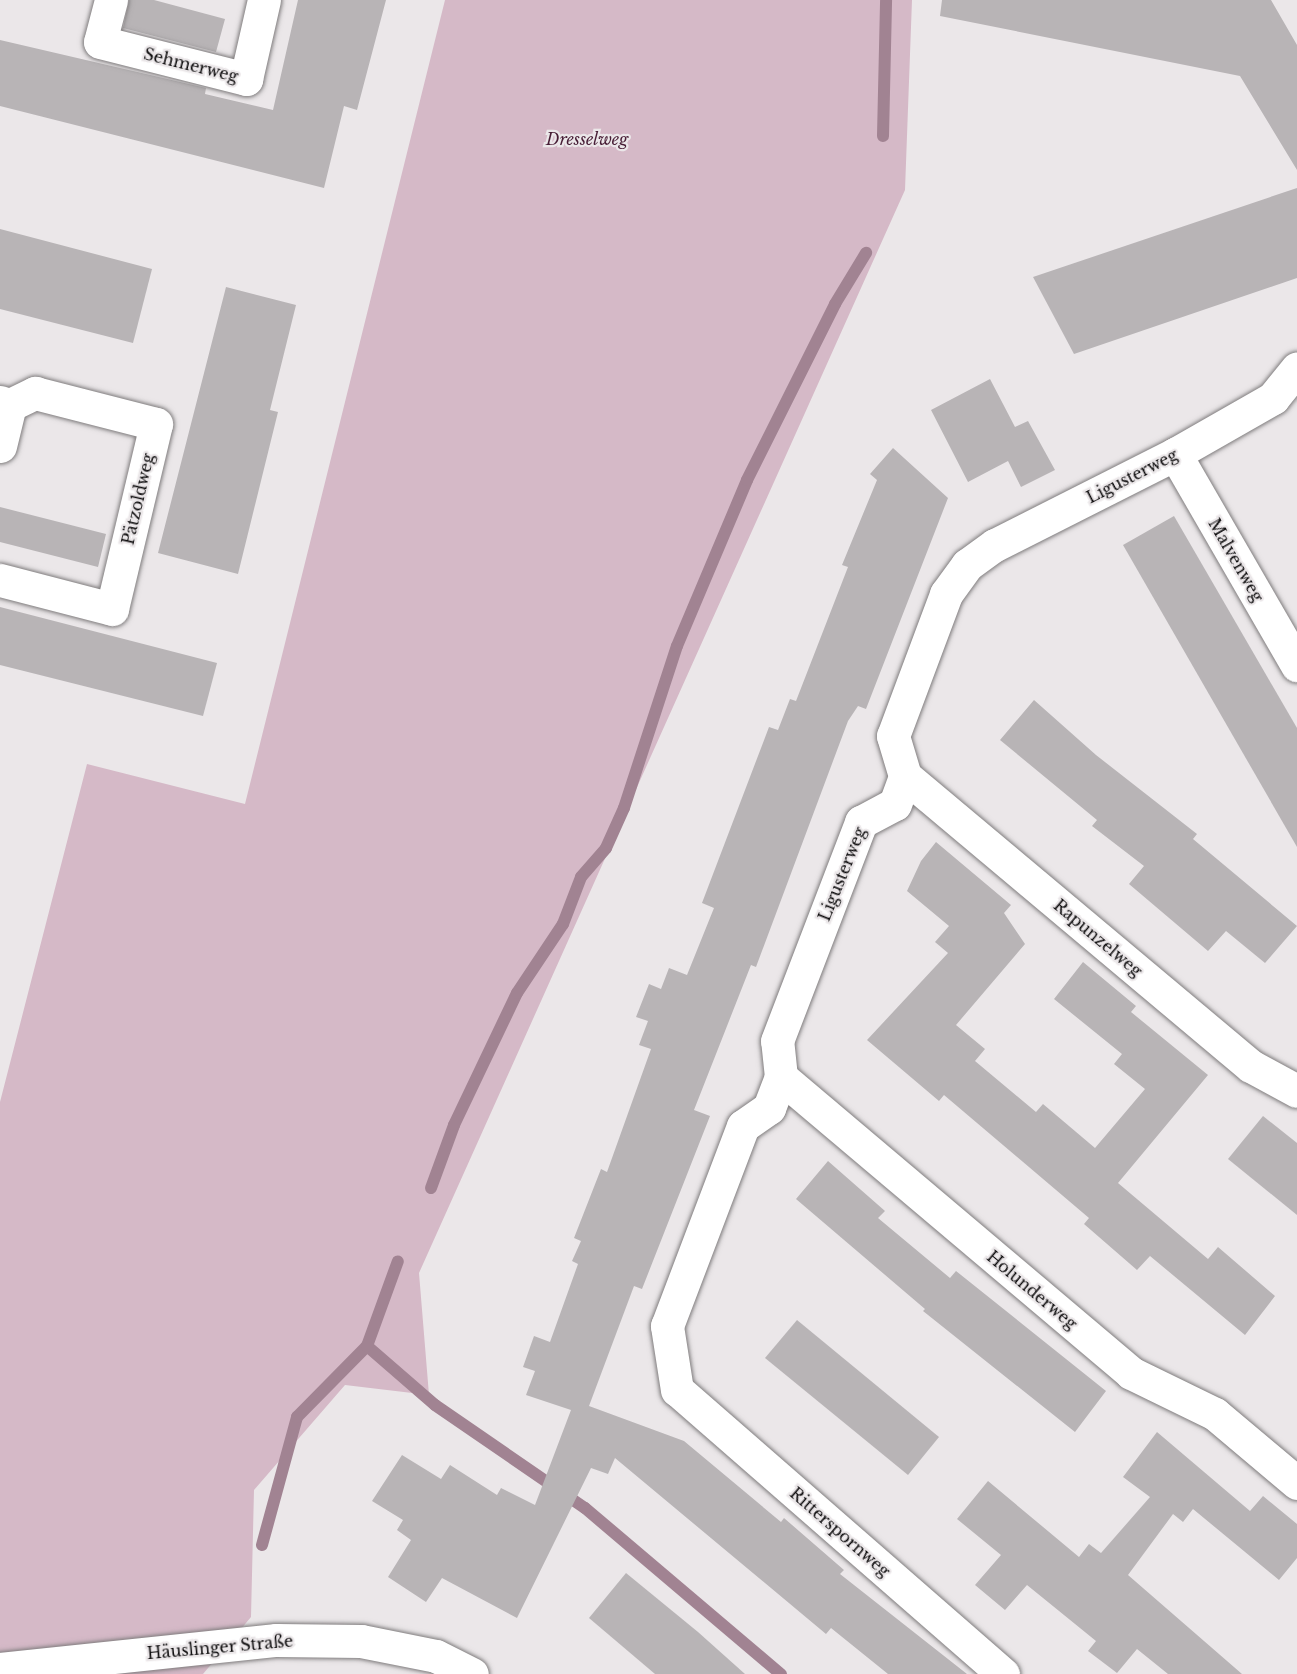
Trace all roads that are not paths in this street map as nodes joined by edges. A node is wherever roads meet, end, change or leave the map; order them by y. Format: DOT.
graph roads {
  1 [pos="111,0"];
  2 [pos="264,0"];
  3 [pos="1297,368"];
  4 [pos="5,404"];
  5 [pos="0,446"];
  6 [pos="1175,454"];
  7 [pos="0,580"];
  8 [pos="1297,665"];
  9 [pos="905,776"];
  10 [pos="780,1077"];
  11 [pos="1297,1091"];
  12 [pos="677,1390"];
  13 [pos="1297,1483"];
  14 [pos="0,1669"];
  15 [pos="472,1674"];
  16 [pos="1003,1674"];
  1 -- 2 [label="street, Sehmerweg"];
  3 -- 6 [label="street, Ligusterweg"];
  4 -- 5 [label="street, Pätzoldweg"];
  4 -- 7 [label="street, Pätzoldweg"];
  6 -- 8 [label="street, Malvenweg"];
  6 -- 9 [label="street, Ligusterweg"];
  9 -- 10 [label="street, Ligusterweg"];
  9 -- 11 [label="street, Rapunzelweg"];
  10 -- 12 [label="street, Ligusterweg"];
  10 -- 13 [label="street, Holunderweg"];
  12 -- 16 [label="street, Ritterspornweg"];
  14 -- 15 [label="street, Häuslinger Straße"];
}
